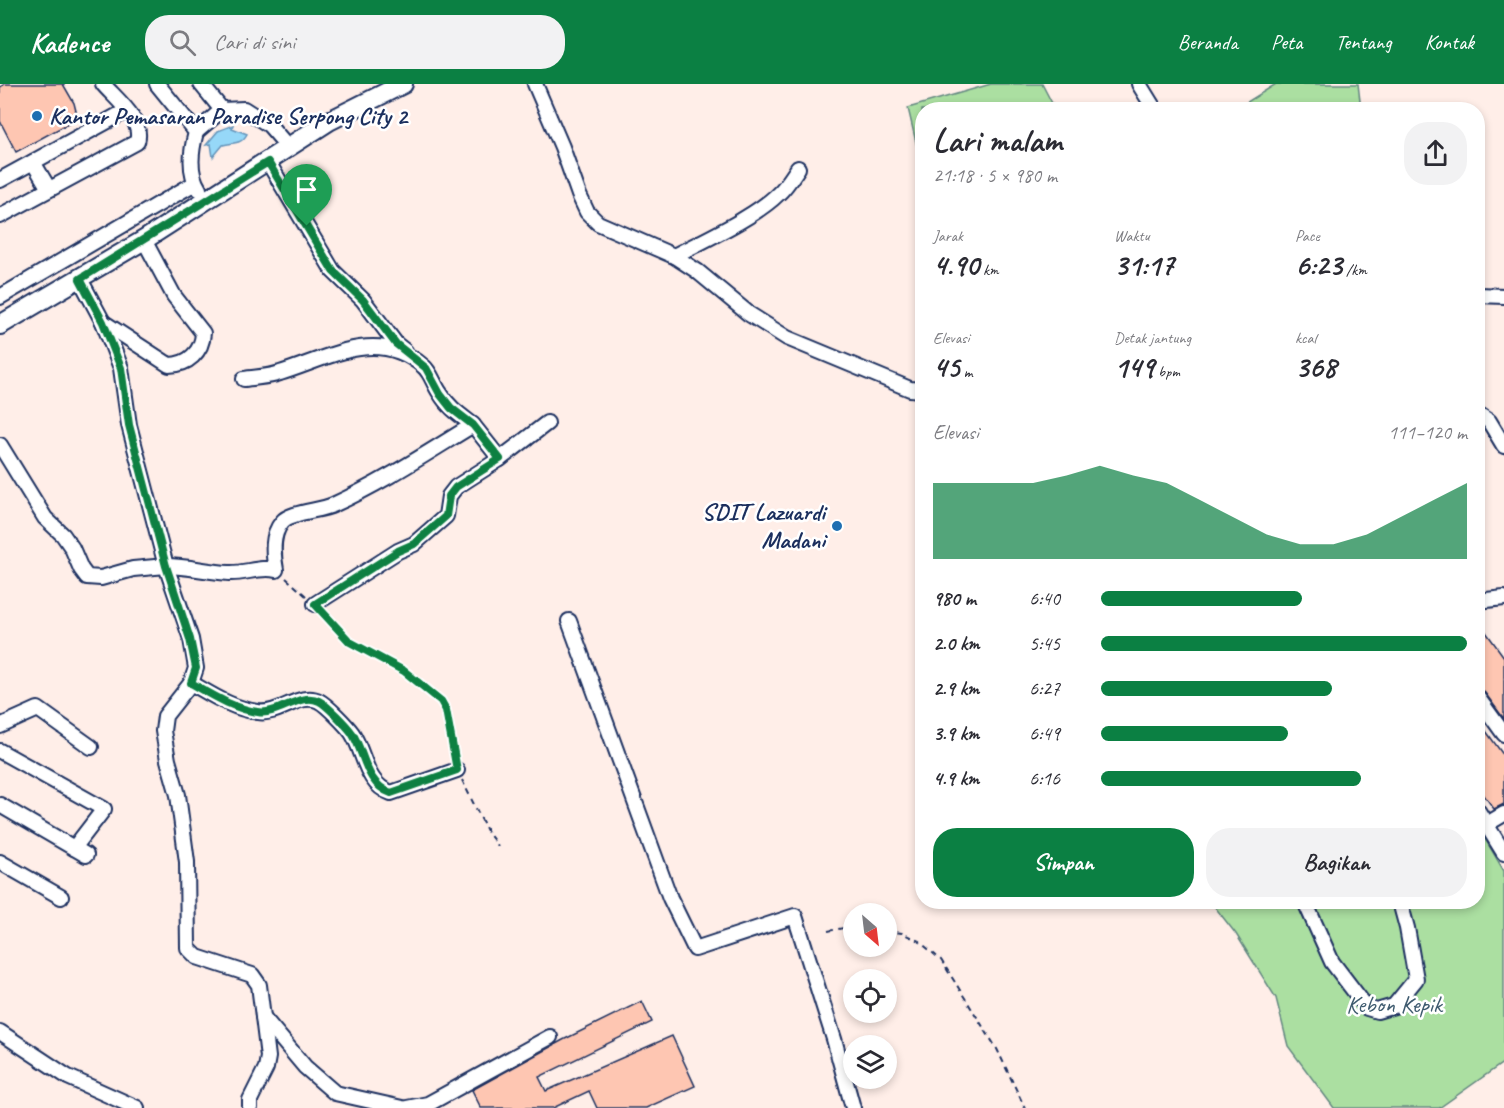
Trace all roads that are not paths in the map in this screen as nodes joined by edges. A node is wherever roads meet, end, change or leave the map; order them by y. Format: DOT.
graph roads {
  1 [pos="103,84"];
  2 [pos="157,84"];
  3 [pos="201,84"];
  4 [pos="403,84"];
  5 [pos="535,84"];
  6 [pos="1139,84"];
  7 [pos="1150,102"];
  8 [pos="222,110"];
  9 [pos="126,111"];
  10 [pos="196,132"];
  11 [pos="289,148"];
  12 [pos="33,162"];
  13 [pos="268,162"];
  14 [pos="798,168"];
  15 [pos="0,180"];
  16 [pos="195,183"];
  17 [pos="49,189"];
  18 [pos="207,200"];
  19 [pos="0,216"];
  20 [pos="144,240"];
  21 [pos="674,256"];
  22 [pos="80,279"];
  23 [pos="1485,295"];
  24 [pos="1504,296"];
  25 [pos="0,297"];
  26 [pos="103,322"];
  27 [pos="0,325"];
  28 [pos="405,352"];
  29 [pos="244,379"];
  30 [pos="915,389"];
  31 [pos="1485,418"];
  32 [pos="547,423"];
  33 [pos="473,425"];
  34 [pos="0,445"];
  35 [pos="1504,446"];
  36 [pos="500,459"];
  37 [pos="166,566"];
  38 [pos="1504,597"];
  39 [pos="1485,600"];
  40 [pos="315,604"];
  41 [pos="569,621"];
  42 [pos="191,683"];
  43 [pos="1485,708"];
  44 [pos="0,726"];
  45 [pos="1504,734"];
  46 [pos="91,747"];
  47 [pos="0,751"];
  48 [pos="457,770"];
  49 [pos="0,806"];
  50 [pos="1504,814"];
  51 [pos="1485,821"];
  52 [pos="1487,824"];
  53 [pos="1504,853"];
  54 [pos="0,862"];
  55 [pos="61,897"];
  56 [pos="1308,909"];
  57 [pos="1402,909"];
  58 [pos="262,1015"];
  59 [pos="0,1032"];
  60 [pos="550,1037"];
  61 [pos="137,1108"];
  62 [pos="250,1108"];
  63 [pos="402,1108"];
  64 [pos="407,1108"];
  65 [pos="853,1108"];
  1 -- 9 [label="street"];
  2 -- 10 [label="street"];
  3 -- 8 [label="street"];
  4 -- 11 [label="main road"];
  5 -- 21 [label="street"];
  6 -- 7 [label="street"];
  8 -- 10 [label="street"];
  8 -- 11 [label="street"];
  9 -- 12 [label="street"];
  9 -- 17 [label="street"];
  10 -- 16 [label="street"];
  11 -- 13 [label="main road"];
  12 -- 15 [label="street"];
  12 -- 17 [label="street"];
  13 -- 18 [label="main road"];
  13 -- 28 [label="street"];
  14 -- 21 [label="street"];
  16 -- 18 [label="street"];
  16 -- 25 [label="street"];
  17 -- 19 [label="street"];
  18 -- 20 [label="main road"];
  20 -- 22 [label="main road"];
  20 -- 26 [label="street"];
  21 -- 30 [label="street"];
  22 -- 26 [label="street"];
  22 -- 27 [label="main road"];
  23 -- 24 [label="street"];
  26 -- 37 [label="street"];
  28 -- 29 [label="street"];
  28 -- 33 [label="street"];
  31 -- 35 [label="street"];
  32 -- 36 [label="street"];
  33 -- 36 [label="street"];
  33 -- 37 [label="street"];
  34 -- 37 [label="street"];
  36 -- 40 [label="street"];
  37 -- 42 [label="street"];
  38 -- 39 [label="street"];
  41 -- 65 [label="street"];
  42 -- 48 [label="street"];
  42 -- 58 [label="street"];
  43 -- 45 [label="street"];
  44 -- 46 [label="street"];
  47 -- 49 [label="street"];
  50 -- 52 [label="street"];
  51 -- 52 [label="street"];
  52 -- 53 [label="street"];
  54 -- 55 [label="street"];
  56 -- 57 [label="street"];
  58 -- 62 [label="street"];
  58 -- 63 [label="street"];
  59 -- 61 [label="street"];
  60 -- 64 [label="street"];
}
